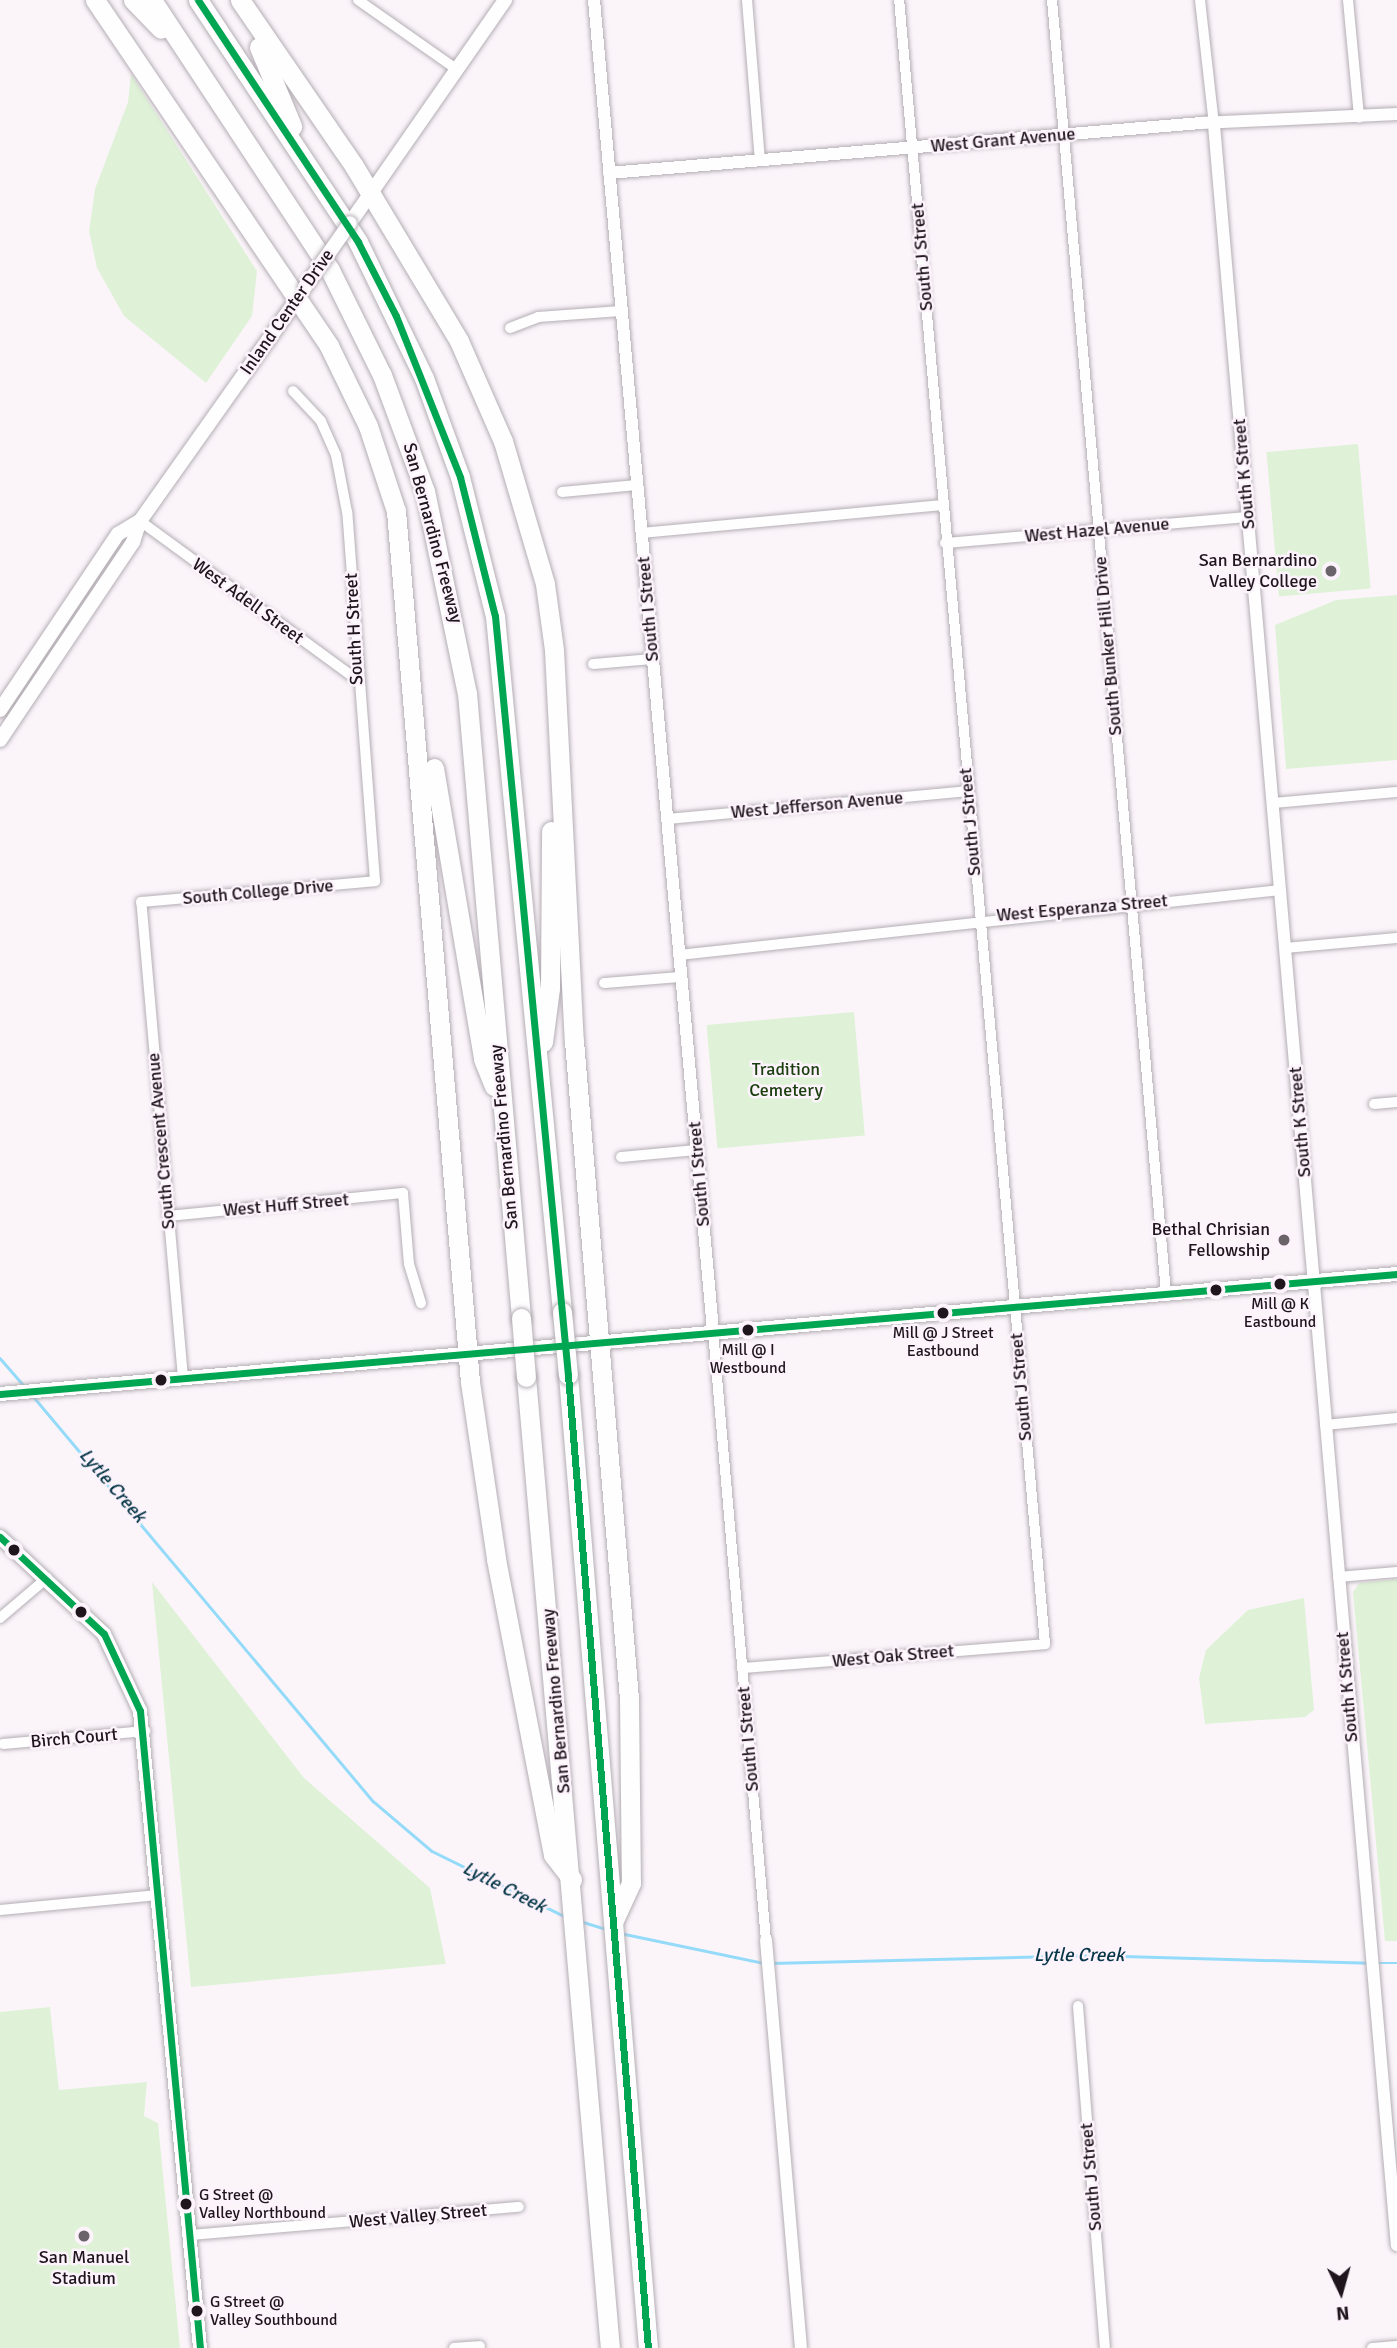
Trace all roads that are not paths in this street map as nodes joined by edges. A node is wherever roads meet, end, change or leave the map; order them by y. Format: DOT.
graph roads {
  1 [pos="95,0"];
  2 [pos="133,0"];
  3 [pos="152,0"];
  4 [pos="198,0"];
  5 [pos="238,0"];
  6 [pos="358,0"];
  7 [pos="505,0"];
  8 [pos="594,0"];
  9 [pos="747,0"];
  10 [pos="899,0"];
  11 [pos="1052,0"];
  12 [pos="1200,0"];
  13 [pos="1348,0"];
  14 [pos="193,63"];
  15 [pos="456,69"];
  16 [pos="1397,114"];
  17 [pos="1359,117"];
  18 [pos="1214,125"];
  19 [pos="1063,135"];
  20 [pos="912,148"];
  21 [pos="300,150"];
  22 [pos="761,160"];
  23 [pos="609,173"];
  24 [pos="366,200"];
  25 [pos="300,295"];
  26 [pos="621,311"];
  27 [pos="510,328"];
  28 [pos="293,391"];
  29 [pos="637,485"];
  30 [pos="562,492"];
  31 [pos="524,504"];
  32 [pos="943,505"];
  33 [pos="1248,517"];
  34 [pos="140,521"];
  35 [pos="1097,529"];
  36 [pos="641,533"];
  37 [pos="946,543"];
  38 [pos="405,564"];
  39 [pos="653,659"];
  40 [pos="593,664"];
  41 [pos="357,680"];
  42 [pos="0,710"];
  43 [pos="0,740"];
  44 [pos="967,791"];
  45 [pos="1397,792"];
  46 [pos="1273,803"];
  47 [pos="667,819"];
  48 [pos="375,881"];
  49 [pos="1280,890"];
  50 [pos="141,902"];
  51 [pos="1132,904"];
  52 [pos="978,926"];
  53 [pos="1397,938"];
  54 [pos="1284,948"];
  55 [pos="679,955"];
  56 [pos="681,977"];
  57 [pos="604,983"];
  58 [pos="538,1078"];
  59 [pos="501,1102"];
  60 [pos="1397,1102"];
  61 [pos="1374,1104"];
  62 [pos="697,1150"];
  63 [pos="621,1157"];
  64 [pos="168,1216"];
  65 [pos="1395,1271"];
  66 [pos="1314,1279"];
  67 [pos="1166,1292"];
  68 [pos="421,1303"];
  69 [pos="1013,1306"];
  70 [pos="713,1331"];
  71 [pos="602,1341"];
  72 [pos="470,1354"];
  73 [pos="183,1378"];
  74 [pos="0,1394"];
  75 [pos="1397,1418"];
  76 [pos="1325,1425"];
  77 [pos="0,1536"];
  78 [pos="1397,1572"];
  79 [pos="1338,1577"];
  80 [pos="47,1578"];
  81 [pos="0,1618"];
  82 [pos="1045,1644"];
  83 [pos="742,1668"];
  84 [pos="145,1731"];
  85 [pos="3,1744"];
  86 [pos="572,1879"];
  87 [pos="621,1882"];
  88 [pos="159,1895"];
  89 [pos="0,1910"];
  90 [pos="766,1940"];
  91 [pos="1078,2006"];
  92 [pos="519,2207"];
  93 [pos="190,2235"];
  94 [pos="1397,2245"];
  95 [pos="607,2316"];
  96 [pos="480,2346"];
  97 [pos="1397,2346"];
  98 [pos="200,2348"];
  99 [pos="454,2348"];
  100 [pos="599,2348"];
  101 [pos="610,2348"];
  102 [pos="648,2348"];
  103 [pos="801,2348"];
  104 [pos="1105,2348"];
  105 [pos="1372,2348"];
  1 -- 25 [label="highway"];
  2 -- 14 [label="highway"];
  3 -- 14 [label="highway, San Bernardino Freeway"];
  4 -- 21 [label="highway, San Bernardino Freeway"];
  5 -- 21 [label="highway"];
  5 -- 24 [label="highway"];
  6 -- 15 [label="street"];
  7 -- 15 [label="main road, Inland Center Drive"];
  8 -- 23 [label="street, South I Street"];
  9 -- 22 [label="street"];
  10 -- 20 [label="street, South J Street"];
  11 -- 19 [label="street, South Bunker Hill Drive"];
  12 -- 18 [label="street, South K Street"];
  13 -- 17 [label="street"];
  14 -- 59 [label="highway, San Bernardino Freeway"];
  15 -- 24 [label="main road, Inland Center Drive"];
  16 -- 17 [label="street, West Grant Avenue"];
  17 -- 18 [label="street, West Grant Avenue"];
  18 -- 19 [label="street, West Grant Avenue"];
  18 -- 33 [label="street, South K Street"];
  19 -- 20 [label="street, West Grant Avenue"];
  19 -- 35 [label="street, South Bunker Hill Drive"];
  20 -- 22 [label="street, West Grant Avenue"];
  20 -- 32 [label="street, South J Street"];
  21 -- 58 [label="highway, San Bernardino Freeway"];
  22 -- 23 [label="street, West Grant Avenue"];
  23 -- 26 [label="street, South I Street"];
  24 -- 25 [label="main road, Inland Center Drive, bridge"];
  24 -- 31 [label="highway"];
  25 -- 34 [label="main road, Inland Center Drive"];
  25 -- 38 [label="highway"];
  26 -- 27 [label="street"];
  26 -- 29 [label="street, South I Street"];
  28 -- 41 [label="street, South H Street"];
  29 -- 30 [label="street"];
  29 -- 36 [label="street, South I Street"];
  31 -- 58 [label="highway"];
  31 -- 71 [label="highway"];
  32 -- 36 [label="street"];
  32 -- 37 [label="street, South J Street"];
  33 -- 35 [label="street, West Hazel Avenue"];
  33 -- 46 [label="street, South K Street"];
  34 -- 41 [label="street, West Adell Street"];
  34 -- 42 [label="main road, Inland Center Drive"];
  34 -- 43 [label="main road, Inland Center Drive"];
  35 -- 37 [label="street, West Hazel Avenue"];
  35 -- 51 [label="street, South Bunker Hill Drive"];
  36 -- 39 [label="street, South I Street"];
  37 -- 44 [label="street, South J Street"];
  38 -- 59 [label="highway"];
  38 -- 72 [label="highway"];
  39 -- 40 [label="street"];
  39 -- 47 [label="street, South I Street"];
  41 -- 48 [label="street, South H Street"];
  44 -- 47 [label="street, West Jefferson Avenue"];
  44 -- 52 [label="street, South J Street"];
  45 -- 46 [label="street"];
  46 -- 49 [label="street, South K Street"];
  47 -- 55 [label="street, South I Street"];
  48 -- 50 [label="street, South College Drive"];
  49 -- 51 [label="street, West Esperanza Street"];
  49 -- 54 [label="street, South K Street"];
  50 -- 64 [label="street, South Crescent Avenue"];
  51 -- 52 [label="street, West Esperanza Street"];
  51 -- 67 [label="street, South Bunker Hill Drive"];
  52 -- 55 [label="street, West Esperanza Street"];
  52 -- 69 [label="street, South J Street"];
  53 -- 54 [label="street"];
  54 -- 66 [label="street, South K Street"];
  55 -- 56 [label="street, South I Street"];
  56 -- 57 [label="street"];
  56 -- 62 [label="street, South I Street"];
  58 -- 87 [label="highway, San Bernardino Freeway, bridge"];
  59 -- 86 [label="highway, San Bernardino Freeway, bridge"];
  60 -- 61 [label="street"];
  62 -- 63 [label="street"];
  62 -- 70 [label="street, South I Street"];
  64 -- 68 [label="street, West Huff Street"];
  64 -- 73 [label="street, South Crescent Avenue"];
  65 -- 66 [label="main road"];
  66 -- 67 [label="main road"];
  66 -- 76 [label="street, South K Street"];
  67 -- 69 [label="main road"];
  69 -- 70 [label="main road"];
  69 -- 82 [label="street, South J Street"];
  70 -- 71 [label="main road"];
  70 -- 83 [label="street, South I Street"];
  71 -- 72 [label="main road"];
  71 -- 87 [label="highway"];
  72 -- 73 [label="main road"];
  72 -- 86 [label="highway"];
  73 -- 74 [label="main road"];
  75 -- 76 [label="street"];
  76 -- 79 [label="street, South K Street"];
  77 -- 80 [label="main road"];
  78 -- 79 [label="street"];
  79 -- 94 [label="street, South K Street"];
  80 -- 81 [label="street"];
  80 -- 84 [label="main road"];
  82 -- 83 [label="street, West Oak Street"];
  83 -- 90 [label="street, South I Street"];
  84 -- 85 [label="street, Birch Court"];
  84 -- 88 [label="main road"];
  86 -- 95 [label="highway, San Bernardino Freeway"];
  87 -- 102 [label="highway, San Bernardino Freeway"];
  88 -- 89 [label="street"];
  88 -- 93 [label="main road"];
  90 -- 103 [label="street, South I Street"];
  91 -- 104 [label="street, South J Street"];
  92 -- 93 [label="street, West Valley Street"];
  93 -- 98 [label="main road"];
  95 -- 100 [label="highway"];
  95 -- 101 [label="highway, San Bernardino Freeway"];
  96 -- 99 [label="street"];
  97 -- 105 [label="street"];
}
